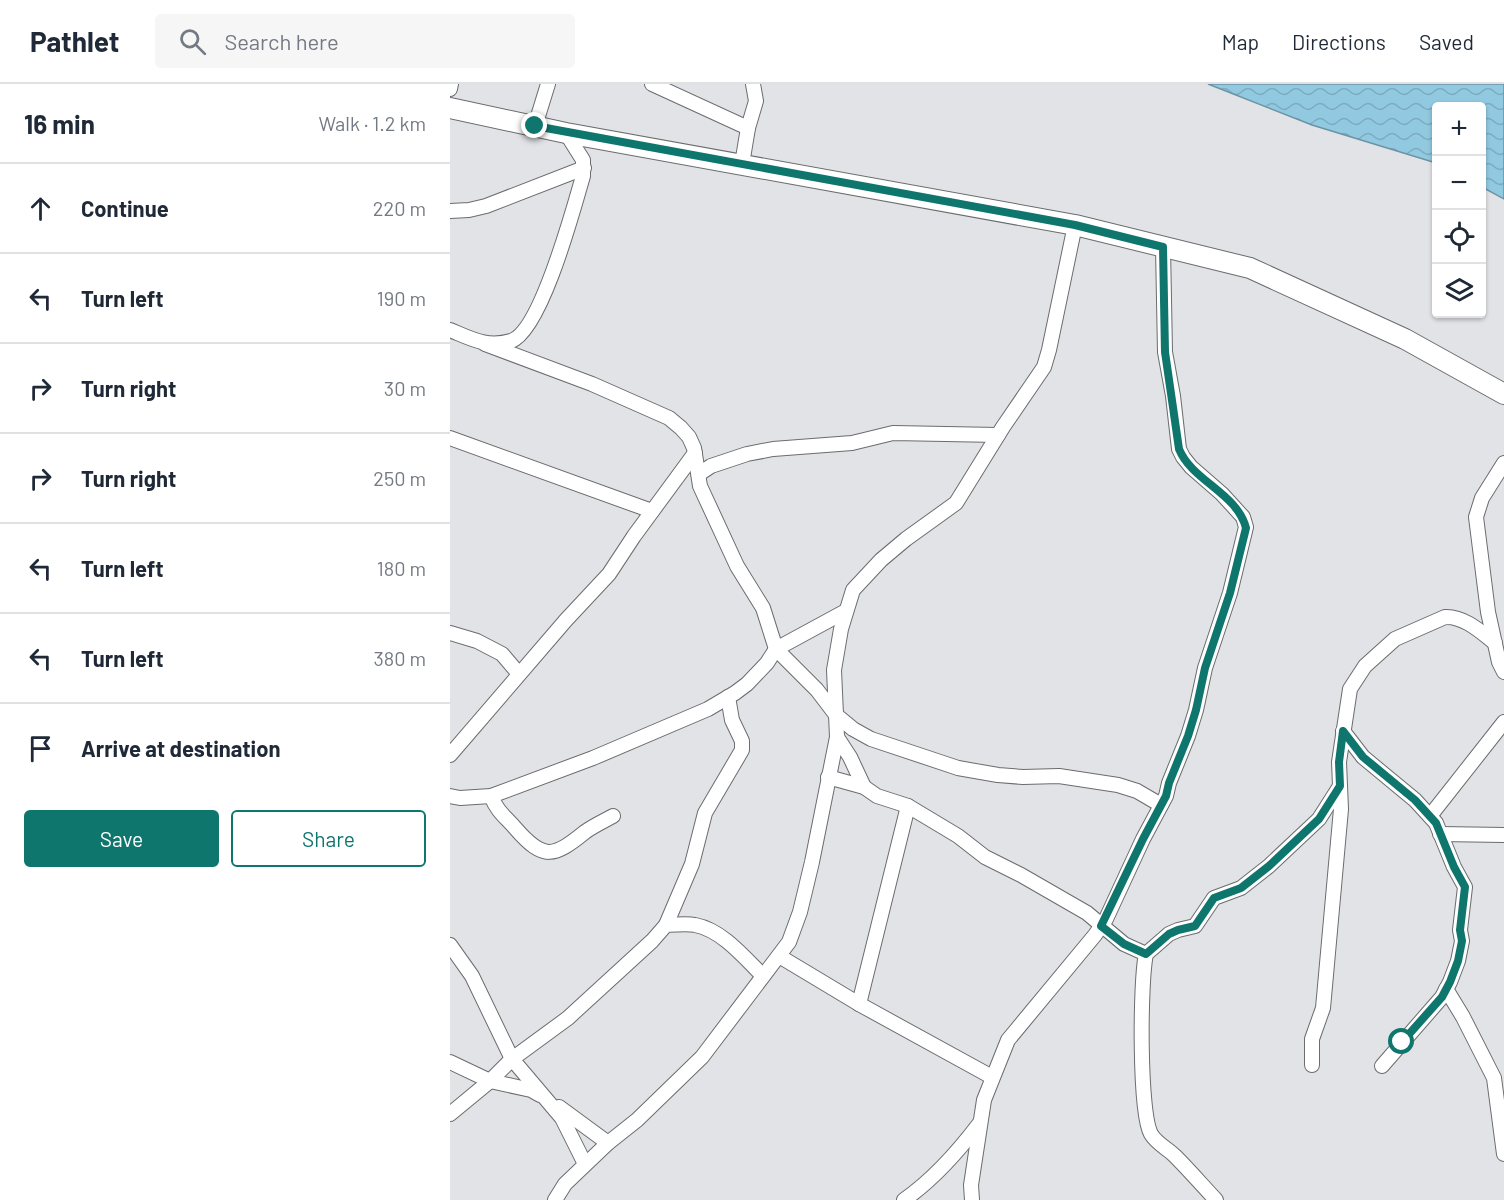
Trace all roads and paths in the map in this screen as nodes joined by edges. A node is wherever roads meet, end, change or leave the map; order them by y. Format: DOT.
graph roads {
  1 [pos="451,84"];
  2 [pos="548,84"];
  3 [pos="652,84"];
  4 [pos="753,84"];
  5 [pos="450,89"];
  6 [pos="450,108"];
  7 [pos="535,126"];
  8 [pos="748,128"];
  9 [pos="566,133"];
  10 [pos="742,164"];
  11 [pos="584,168"];
  12 [pos="450,211"];
  13 [pos="1075,225"];
  14 [pos="1163,247"];
  15 [pos="450,330"];
  16 [pos="484,344"];
  17 [pos="1504,394"];
  18 [pos="998,435"];
  19 [pos="450,438"];
  20 [pos="696,453"];
  21 [pos="1504,463"];
  22 [pos="699,474"];
  23 [pos="652,511"];
  24 [pos="846,611"];
  25 [pos="450,633"];
  26 [pos="1495,643"];
  27 [pos="776,649"];
  28 [pos="1504,672"];
  29 [pos="519,674"];
  30 [pos="728,697"];
  31 [pos="836,715"];
  32 [pos="1504,722"];
  33 [pos="1343,731"];
  34 [pos="837,737"];
  35 [pos="450,755"];
  36 [pos="828,777"];
  37 [pos="1340,786"];
  38 [pos="864,787"];
  39 [pos="450,796"];
  40 [pos="491,796"];
  41 [pos="1161,805"];
  42 [pos="908,806"];
  43 [pos="613,816"];
  44 [pos="1430,816"];
  45 [pos="1440,834"];
  46 [pos="1504,835"];
  47 [pos="674,904"];
  48 [pos="693,924"];
  49 [pos="666,925"];
  50 [pos="1101,926"];
  51 [pos="450,945"];
  52 [pos="1146,954"];
  53 [pos="778,956"];
  54 [pos="763,976"];
  55 [pos="1446,989"];
  56 [pos="859,1004"];
  57 [pos="512,1059"];
  58 [pos="450,1062"];
  59 [pos="1312,1065"];
  60 [pos="1382,1066"];
  61 [pos="992,1077"];
  62 [pos="490,1081"];
  63 [pos="547,1099"];
  64 [pos="450,1114"];
  65 [pos="980,1122"];
  66 [pos="608,1143"];
  67 [pos="1504,1154"];
  68 [pos="585,1164"];
  69 [pos="555,1200"];
  70 [pos="904,1200"];
  71 [pos="972,1200"];
  72 [pos="1216,1200"];
  1 -- 5 [label="street"];
  2 -- 7 [label="street"];
  3 -- 8 [label="street"];
  4 -- 8 [label="street"];
  6 -- 7 [label="street"];
  7 -- 9 [label="street"];
  8 -- 10 [label="street"];
  9 -- 10 [label="street"];
  9 -- 11 [label="street"];
  10 -- 13 [label="street"];
  11 -- 12 [label="street"];
  11 -- 16 [label="street"];
  13 -- 14 [label="street"];
  13 -- 18 [label="street"];
  14 -- 17 [label="street"];
  14 -- 41 [label="street"];
  15 -- 16 [label="street"];
  16 -- 20 [label="street"];
  18 -- 22 [label="street"];
  18 -- 24 [label="street"];
  19 -- 23 [label="street"];
  20 -- 22 [label="street"];
  20 -- 23 [label="street"];
  21 -- 26 [label="street"];
  22 -- 27 [label="street"];
  23 -- 29 [label="street"];
  24 -- 27 [label="street"];
  24 -- 31 [label="street"];
  25 -- 29 [label="street"];
  26 -- 28 [label="street"];
  26 -- 33 [label="street"];
  27 -- 30 [label="street"];
  27 -- 31 [label="street"];
  29 -- 35 [label="street"];
  30 -- 40 [label="street"];
  30 -- 47 [label="street"];
  31 -- 34 [label="street"];
  31 -- 41 [label="street"];
  32 -- 44 [label="street"];
  33 -- 37 [label="street"];
  33 -- 44 [label="street"];
  34 -- 36 [label="street"];
  34 -- 38 [label="street"];
  36 -- 38 [label="street"];
  36 -- 53 [label="street"];
  37 -- 52 [label="street"];
  37 -- 59 [label="street"];
  38 -- 42 [label="street"];
  39 -- 40 [label="street"];
  40 -- 43 [label="street"];
  41 -- 50 [label="street"];
  42 -- 50 [label="street"];
  42 -- 56 [label="street"];
  44 -- 45 [label="street"];
  45 -- 46 [label="street"];
  45 -- 55 [label="street"];
  47 -- 48 [label="street"];
  47 -- 49 [label="street"];
  48 -- 49 [label="street"];
  48 -- 54 [label="street"];
  49 -- 57 [label="street"];
  50 -- 52 [label="street"];
  50 -- 61 [label="street"];
  51 -- 57 [label="street"];
  52 -- 72 [label="street"];
  53 -- 54 [label="street"];
  53 -- 56 [label="street"];
  54 -- 66 [label="street"];
  55 -- 60 [label="street"];
  55 -- 67 [label="street"];
  56 -- 61 [label="street"];
  57 -- 62 [label="street"];
  57 -- 63 [label="street"];
  58 -- 62 [label="street"];
  61 -- 65 [label="street"];
  62 -- 63 [label="street"];
  62 -- 64 [label="street"];
  63 -- 66 [label="street"];
  63 -- 68 [label="street"];
  65 -- 70 [label="street"];
  65 -- 71 [label="street"];
  66 -- 68 [label="street"];
  68 -- 69 [label="street"];
}
